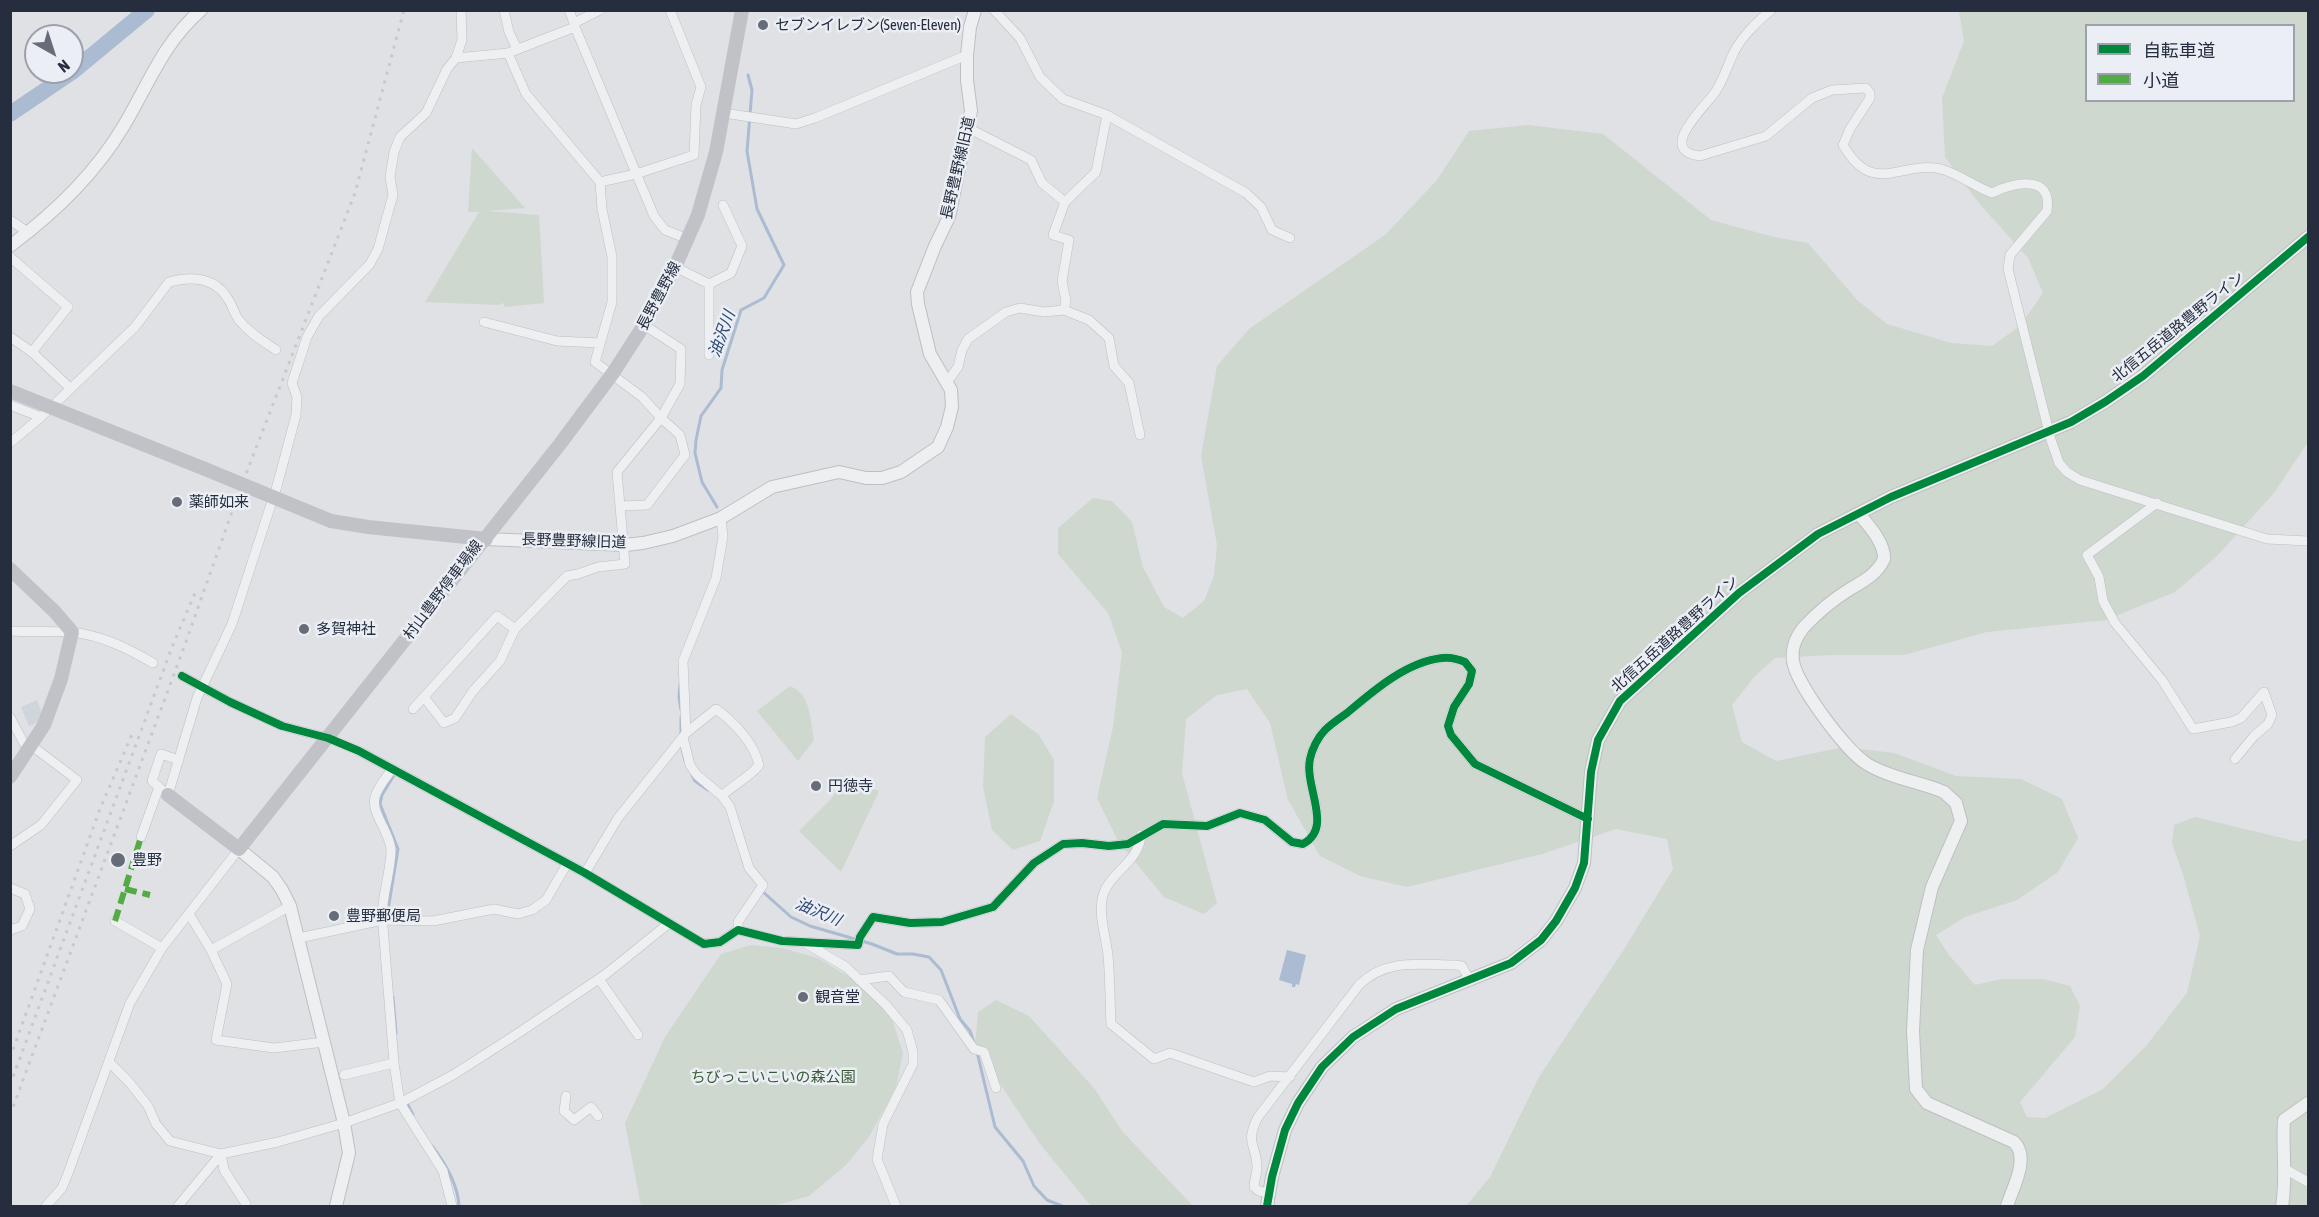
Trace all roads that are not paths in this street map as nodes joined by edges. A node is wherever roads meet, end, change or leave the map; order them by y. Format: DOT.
graph roads {
  1 [pos="201,10"];
  2 [pos="461,10"];
  3 [pos="504,10"];
  4 [pos="569,10"];
  5 [pos="600,10"];
  6 [pos="670,10"];
  7 [pos="742,10"];
  8 [pos="975,10"];
  9 [pos="994,10"];
  10 [pos="1771,10"];
  11 [pos="574,25"];
  12 [pos="513,51"];
  13 [pos="967,56"];
  14 [pos="456,58"];
  15 [pos="731,114"];
  16 [pos="1107,116"];
  17 [pos="968,128"];
  18 [pos="636,174"];
  19 [pos="600,182"];
  20 [pos="1065,202"];
  21 [pos="723,205"];
  22 [pos="10,220"];
  23 [pos="28,233"];
  24 [pos="2308,237"];
  25 [pos="1290,238"];
  26 [pos="688,239"];
  27 [pos="10,246"];
  28 [pos="10,257"];
  29 [pos="675,267"];
  30 [pos="710,284"];
  31 [pos="1065,310"];
  32 [pos="484,322"];
  33 [pos="645,325"];
  34 [pos="10,337"];
  35 [pos="600,343"];
  36 [pos="276,350"];
  37 [pos="32,352"];
  38 [pos="709,355"];
  39 [pos="612,373"];
  40 [pos="947,382"];
  41 [pos="70,388"];
  42 [pos="10,391"];
  43 [pos="10,405"];
  44 [pos="52,407"];
  45 [pos="41,417"];
  46 [pos="661,418"];
  47 [pos="2048,432"];
  48 [pos="1140,435"];
  49 [pos="10,443"];
  50 [pos="2157,503"];
  51 [pos="620,506"];
  52 [pos="1858,514"];
  53 [pos="721,518"];
  54 [pos="486,538"];
  55 [pos="2308,541"];
  56 [pos="625,545"];
  57 [pos="10,568"];
  58 [pos="515,629"];
  59 [pos="10,631"];
  60 [pos="72,632"];
  61 [pos="153,663"];
  62 [pos="182,676"];
  63 [pos="201,687"];
  64 [pos="424,697"];
  65 [pos="413,709"];
  66 [pos="10,717"];
  67 [pos="683,737"];
  68 [pos="328,738"];
  69 [pos="30,749"];
  70 [pos="2235,759"];
  71 [pos="179,760"];
  72 [pos="392,769"];
  73 [pos="10,777"];
  74 [pos="164,791"];
  75 [pos="722,796"];
  76 [pos="1588,819"];
  77 [pos="1141,835"];
  78 [pos="141,837"];
  79 [pos="10,846"];
  80 [pos="239,849"];
  81 [pos="567,864"];
  82 [pos="585,873"];
  83 [pos="10,888"];
  84 [pos="290,906"];
  85 [pos="189,914"];
  86 [pos="383,920"];
  87 [pos="115,921"];
  88 [pos="668,924"];
  89 [pos="10,930"];
  90 [pos="738,930"];
  91 [pos="299,938"];
  92 [pos="806,943"];
  93 [pos="162,948"];
  94 [pos="211,950"];
  95 [pos="599,979"];
  96 [pos="860,980"];
  97 [pos="1470,981"];
  98 [pos="638,1035"];
  99 [pos="324,1042"];
  100 [pos="108,1062"];
  101 [pos="394,1063"];
  102 [pos="344,1075"];
  103 [pos="1290,1077"];
  104 [pos="996,1088"];
  105 [pos="566,1096"];
  106 [pos="400,1103"];
  107 [pos="2308,1103"];
  108 [pos="598,1116"];
  109 [pos="344,1122"];
  110 [pos="221,1154"];
  111 [pos="2285,1169"];
  112 [pos="2308,1182"];
  113 [pos="1269,1193"];
  114 [pos="46,1206"];
  115 [pos="178,1206"];
  116 [pos="246,1206"];
  117 [pos="336,1206"];
  118 [pos="452,1206"];
  119 [pos="896,1206"];
  120 [pos="1267,1206"];
  121 [pos="2007,1206"];
  122 [pos="2282,1206"];
  1 -- 23 [label="street"];
  2 -- 14 [label="street"];
  3 -- 12 [label="street"];
  4 -- 11 [label="street"];
  5 -- 11 [label="street"];
  6 -- 18 [label="street"];
  7 -- 15 [label="main road, 長野豊野線"];
  8 -- 13 [label="street, 長野豊野線旧道"];
  9 -- 16 [label="street"];
  10 -- 47 [label="street"];
  11 -- 12 [label="street"];
  11 -- 18 [label="street"];
  12 -- 14 [label="street"];
  12 -- 19 [label="street"];
  13 -- 15 [label="street"];
  13 -- 17 [label="street, 長野豊野線旧道"];
  14 -- 63 [label="street"];
  15 -- 26 [label="main road, 長野豊野線"];
  16 -- 20 [label="street"];
  16 -- 25 [label="street"];
  17 -- 20 [label="street"];
  17 -- 40 [label="street, 長野豊野線旧道"];
  18 -- 19 [label="street"];
  18 -- 26 [label="street"];
  19 -- 35 [label="street"];
  20 -- 31 [label="street"];
  21 -- 30 [label="street"];
  22 -- 23 [label="street"];
  23 -- 27 [label="street"];
  24 -- 47 [label="street, 北信五岳道路豊野ライン"];
  26 -- 29 [label="main road, 長野豊野線"];
  28 -- 37 [label="street"];
  29 -- 30 [label="street"];
  29 -- 33 [label="main road, 長野豊野線"];
  30 -- 38 [label="street"];
  31 -- 40 [label="street"];
  31 -- 48 [label="street"];
  32 -- 35 [label="street"];
  33 -- 39 [label="main road, 長野豊野線"];
  33 -- 46 [label="street"];
  34 -- 37 [label="street"];
  35 -- 39 [label="street"];
  36 -- 41 [label="street"];
  37 -- 41 [label="street"];
  39 -- 46 [label="street"];
  39 -- 54 [label="main road, 長野豊野線"];
  40 -- 53 [label="street, 長野豊野線旧道"];
  41 -- 44 [label="street"];
  42 -- 44 [label="main road, 村山豊野停車場線"];
  43 -- 45 [label="street"];
  44 -- 45 [label="street"];
  44 -- 54 [label="main road, 村山豊野停車場線, bridge"];
  45 -- 49 [label="street"];
  46 -- 51 [label="street"];
  46 -- 51 [label="street"];
  47 -- 50 [label="street"];
  47 -- 52 [label="street, 北信五岳道路豊野ライン"];
  50 -- 55 [label="street"];
  50 -- 70 [label="street"];
  51 -- 56 [label="street"];
  52 -- 76 [label="street, 北信五岳道路豊野ライン"];
  52 -- 121 [label="street"];
  53 -- 56 [label="street, 長野豊野線旧道"];
  53 -- 67 [label="street"];
  54 -- 56 [label="street, 長野豊野線旧道"];
  54 -- 68 [label="main road, 村山豊野停車場線"];
  56 -- 58 [label="street"];
  57 -- 60 [label="main road"];
  58 -- 64 [label="street"];
  58 -- 64 [label="street"];
  59 -- 60 [label="street"];
  60 -- 61 [label="street"];
  60 -- 69 [label="main road"];
  62 -- 63 [label="street"];
  63 -- 68 [label="street"];
  63 -- 71 [label="street"];
  64 -- 65 [label="street"];
  66 -- 69 [label="street"];
  67 -- 75 [label="street"];
  67 -- 75 [label="street"];
  67 -- 82 [label="street"];
  68 -- 72 [label="street"];
  68 -- 80 [label="main road, 村山豊野停車場線"];
  69 -- 73 [label="main road"];
  69 -- 79 [label="street"];
  71 -- 74 [label="street"];
  71 -- 74 [label="street"];
  72 -- 81 [label="street"];
  72 -- 86 [label="street"];
  74 -- 78 [label="street"];
  74 -- 80 [label="main road"];
  75 -- 90 [label="street"];
  76 -- 77 [label="street"];
  76 -- 97 [label="street, 北信五岳道路豊野ライン"];
  77 -- 92 [label="street"];
  77 -- 103 [label="street"];
  80 -- 84 [label="street"];
  80 -- 85 [label="street"];
  81 -- 82 [label="street"];
  81 -- 86 [label="street"];
  82 -- 88 [label="street"];
  83 -- 89 [label="street"];
  84 -- 91 [label="street"];
  84 -- 94 [label="street"];
  85 -- 93 [label="street"];
  85 -- 94 [label="street"];
  86 -- 91 [label="street"];
  86 -- 101 [label="street"];
  87 -- 93 [label="street"];
  88 -- 90 [label="street"];
  88 -- 95 [label="street"];
  90 -- 92 [label="street"];
  91 -- 99 [label="street"];
  92 -- 96 [label="street"];
  93 -- 100 [label="street"];
  94 -- 99 [label="street"];
  95 -- 98 [label="street"];
  95 -- 106 [label="street"];
  96 -- 104 [label="street"];
  96 -- 119 [label="street"];
  97 -- 103 [label="street"];
  97 -- 113 [label="street, 北信五岳道路豊野ライン"];
  99 -- 109 [label="street"];
  100 -- 110 [label="street"];
  100 -- 114 [label="street"];
  101 -- 102 [label="street"];
  101 -- 106 [label="street"];
  103 -- 113 [label="street"];
  105 -- 108 [label="street"];
  106 -- 109 [label="street"];
  106 -- 118 [label="street"];
  107 -- 111 [label="street"];
  109 -- 110 [label="street"];
  109 -- 117 [label="street"];
  110 -- 115 [label="street"];
  110 -- 116 [label="street"];
  111 -- 112 [label="street"];
  111 -- 122 [label="street"];
  113 -- 120 [label="street, 北信五岳道路豊野ライン"];
}
